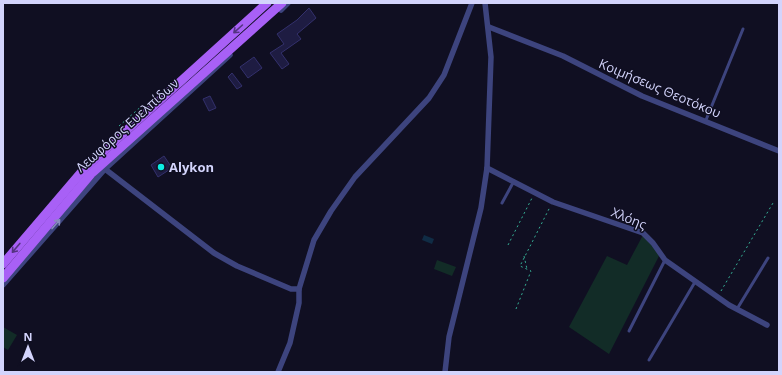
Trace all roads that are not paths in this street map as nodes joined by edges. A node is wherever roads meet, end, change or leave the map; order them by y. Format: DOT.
graph roads {
  1 [pos="267,3"];
  2 [pos="282,3"];
  3 [pos="288,3"];
  4 [pos="472,3"];
  5 [pos="485,3"];
  6 [pos="488,27"];
  7 [pos="743,29"];
  8 [pos="706,120"];
  9 [pos="779,151"];
  10 [pos="487,168"];
  11 [pos="105,170"];
  12 [pos="514,181"];
  13 [pos="502,203"];
  14 [pos="768,258"];
  15 [pos="665,260"];
  16 [pos="3,264"];
  17 [pos="3,278"];
  18 [pos="695,282"];
  19 [pos="3,285"];
  20 [pos="299,289"];
  21 [pos="737,309"];
  22 [pos="767,325"];
  23 [pos="629,331"];
  24 [pos="649,360"];
  25 [pos="278,372"];
  26 [pos="446,372"];
  1 -- 16 [label="main road, Λεωφόρος Ευελπίδων, one-way"];
  2 -- 17 [label="main road, Λεωφόρος Ευελπίδων"];
  3 -- 11 [label="street"];
  4 -- 20 [label="street"];
  5 -- 6 [label="street"];
  6 -- 8 [label="street, Κοιμήσεως Θεοτόκου"];
  6 -- 10 [label="street"];
  7 -- 8 [label="lane"];
  8 -- 9 [label="street, Κοιμήσεως Θεοτόκου"];
  10 -- 12 [label="street, Χλόης"];
  10 -- 26 [label="street"];
  19 -- 11 [label="street, one-way"];
  11 -- 20 [label="street"];
  12 -- 13 [label="lane"];
  12 -- 15 [label="street, Χλόης"];
  14 -- 21 [label="lane"];
  15 -- 18 [label="street, Χλόης"];
  15 -- 23 [label="lane"];
  18 -- 21 [label="street, Χλόης"];
  18 -- 24 [label="lane"];
  20 -- 25 [label="street"];
  21 -- 22 [label="street, Χλόης"];
}
